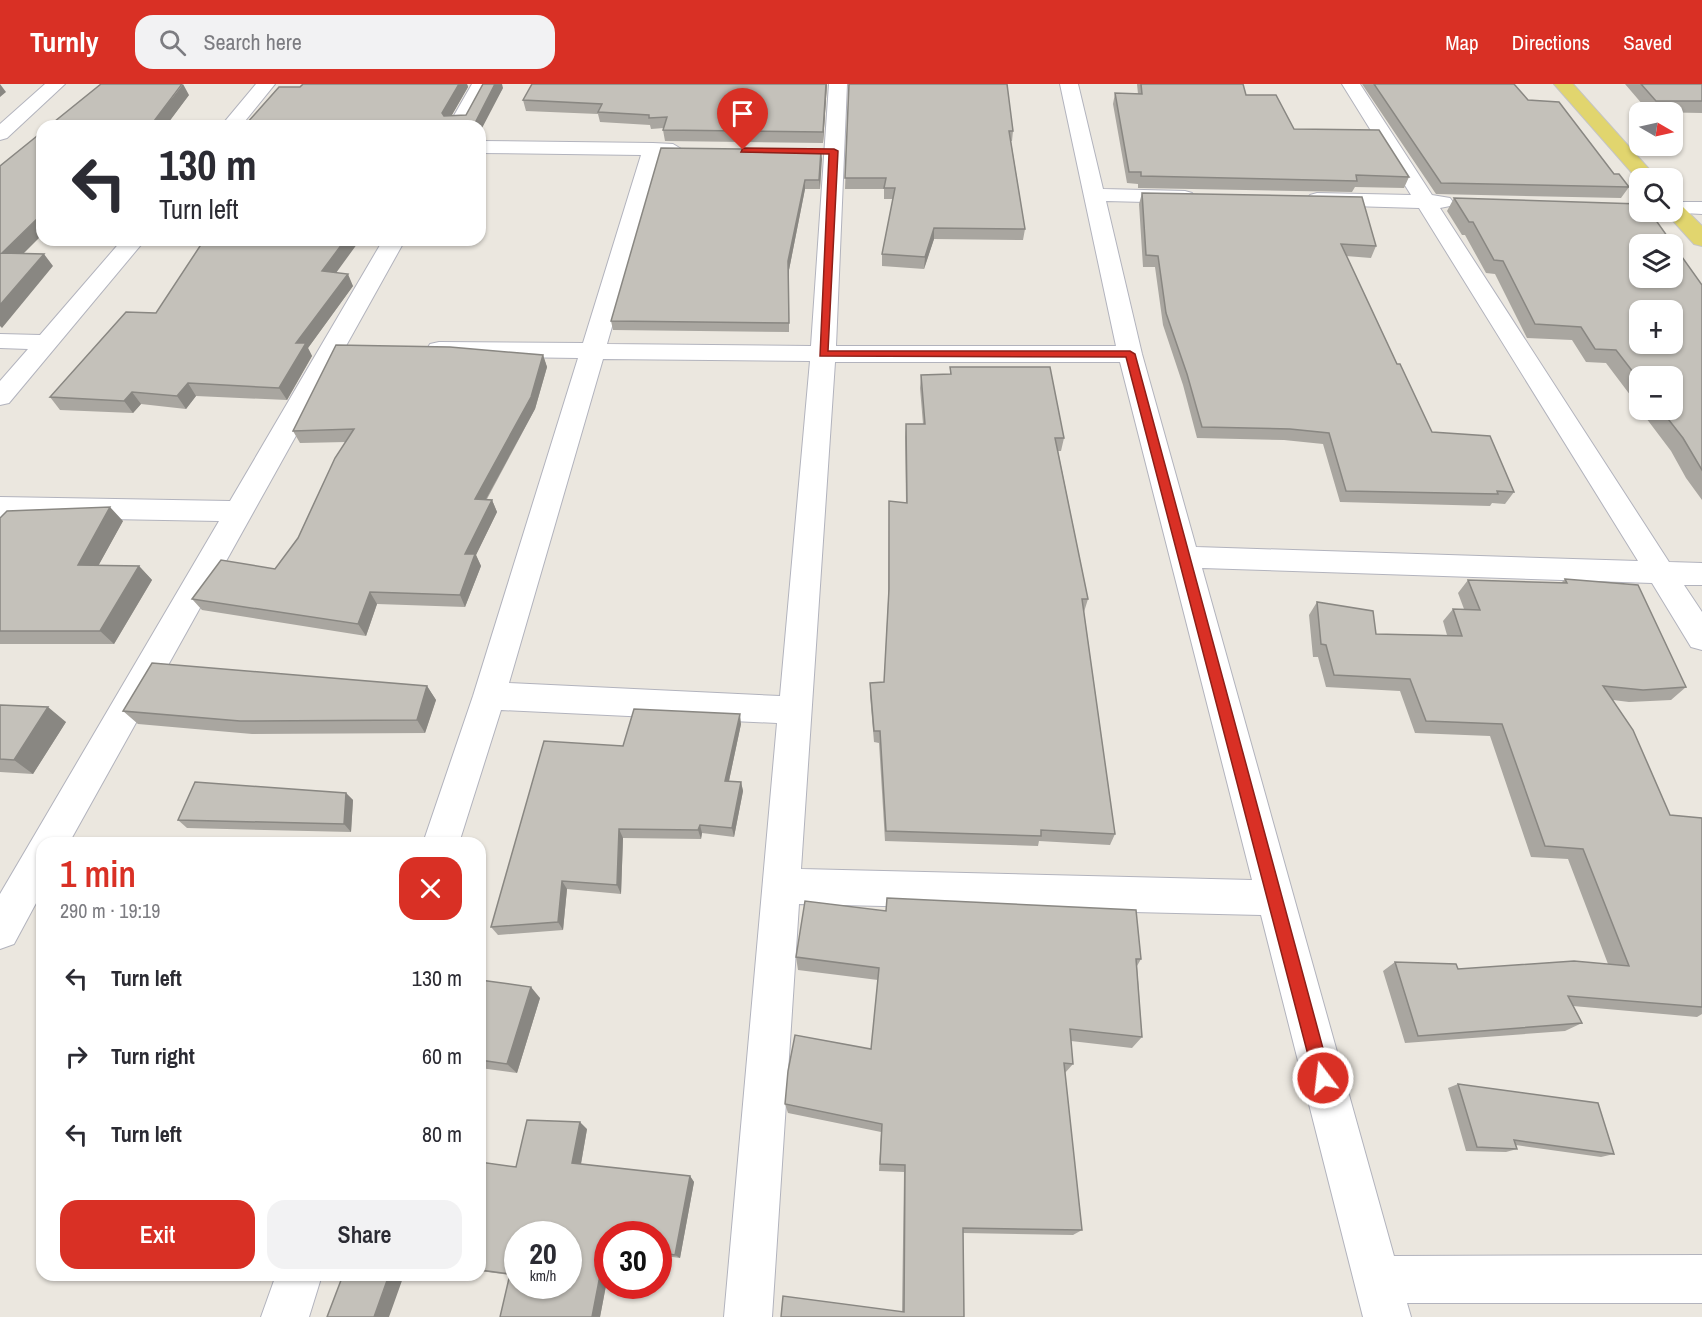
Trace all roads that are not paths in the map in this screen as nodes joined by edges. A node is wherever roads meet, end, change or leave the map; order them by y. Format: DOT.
graph roads {
  1 [pos="56,84"];
  2 [pos="266,84"];
  3 [pos="481,84"];
  4 [pos="838,84"];
  5 [pos="1070,84"];
  6 [pos="1352,84"];
  7 [pos="1563,84"];
  8 [pos="236,120"];
  9 [pos="461,120"];
  10 [pos="0,134"];
  11 [pos="486,147"];
  12 [pos="653,149"];
  13 [pos="687,150"];
  14 [pos="1638,168"];
  15 [pos="1094,195"];
  16 [pos="1200,197"];
  17 [pos="1294,199"];
  18 [pos="1424,201"];
  19 [pos="1460,202"];
  20 [pos="1683,207"];
  21 [pos="1702,208"];
  22 [pos="1683,218"];
  23 [pos="1702,239"];
  24 [pos="129,246"];
  25 [pos="391,246"];
  26 [pos="0,341"];
  27 [pos="48,342"];
  28 [pos="416,349"];
  29 [pos="594,352"];
  30 [pos="823,354"];
  31 [pos="1130,354"];
  32 [pos="0,397"];
  33 [pos="0,507"];
  34 [pos="240,511"];
  35 [pos="1184,557"];
  36 [pos="1663,573"];
  37 [pos="1702,574"];
  38 [pos="1702,638"];
  39 [pos="489,696"];
  40 [pos="795,710"];
  41 [pos="53,837"];
  42 [pos="443,837"];
  43 [pos="36,878"];
  44 [pos="783,886"];
  45 [pos="1274,898"];
  46 [pos="0,930"];
  47 [pos="1702,1279"];
  48 [pos="297,1281"];
  49 [pos="1382,1299"];
  50 [pos="285,1317"];
  51 [pos="748,1317"];
  1 -- 10 [label="street"];
  2 -- 8 [label="street"];
  3 -- 9 [label="street"];
  4 -- 30 [label="street"];
  5 -- 15 [label="street"];
  6 -- 18 [label="street"];
  7 -- 14 [label="main road"];
  11 -- 12 [label="street"];
  12 -- 13 [label="street"];
  12 -- 29 [label="street"];
  15 -- 16 [label="street"];
  15 -- 31 [label="street"];
  17 -- 18 [label="street"];
  18 -- 19 [label="street"];
  18 -- 36 [label="street"];
  20 -- 21 [label="street"];
  22 -- 23 [label="main road"];
  24 -- 27 [label="street"];
  25 -- 34 [label="street"];
  26 -- 27 [label="street"];
  27 -- 32 [label="street"];
  28 -- 29 [label="street"];
  29 -- 30 [label="street"];
  29 -- 39 [label="street"];
  30 -- 31 [label="street"];
  30 -- 40 [label="street"];
  31 -- 35 [label="street"];
  33 -- 34 [label="street"];
  34 -- 41 [label="street"];
  35 -- 36 [label="street"];
  35 -- 45 [label="street"];
  36 -- 37 [label="street"];
  36 -- 38 [label="street"];
  39 -- 40 [label="street"];
  39 -- 42 [label="street"];
  40 -- 44 [label="street"];
  43 -- 46 [label="street"];
  44 -- 45 [label="street"];
  44 -- 51 [label="street"];
  45 -- 49 [label="street"];
  47 -- 49 [label="street"];
  48 -- 50 [label="street"];
}
